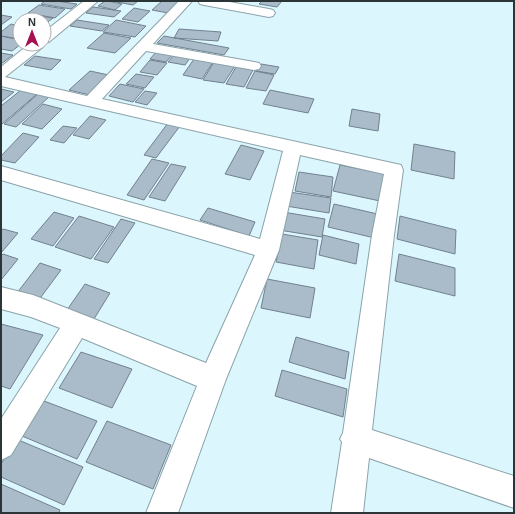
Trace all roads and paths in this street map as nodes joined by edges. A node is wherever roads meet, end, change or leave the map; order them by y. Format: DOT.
graph roads {
  1 [pos="92,1"];
  2 [pos="186,1"];
  3 [pos="204,1"];
  4 [pos="269,13"];
  5 [pos="52,33"];
  6 [pos="143,46"];
  7 [pos="28,52"];
  8 [pos="254,66"];
  9 [pos="1,74"];
  10 [pos="1,81"];
  11 [pos="91,101"];
  12 [pos="293,148"];
  13 [pos="1,173"];
  14 [pos="268,250"];
  15 [pos="1,298"];
  16 [pos="77,323"];
  17 [pos="214,379"];
  18 [pos="355,439"];
  19 [pos="1,445"];
  20 [pos="514,492"];
  21 [pos="162,513"];
  22 [pos="347,513"];
  1 -- 5 [label="street"];
  2 -- 6 [label="street"];
  3 -- 4 [label="street"];
  6 -- 8 [label="street"];
  6 -- 11 [label="street"];
  7 -- 9 [label="street"];
  10 -- 11 [label="street"];
  11 -- 12 [label="street"];
  12 -- 14 [label="street"];
  12 -- 18 [label="street"];
  13 -- 14 [label="street"];
  14 -- 17 [label="street"];
  15 -- 16 [label="street"];
  16 -- 17 [label="street"];
  16 -- 19 [label="street"];
  17 -- 21 [label="street"];
  18 -- 20 [label="street"];
  18 -- 22 [label="street"];
}
